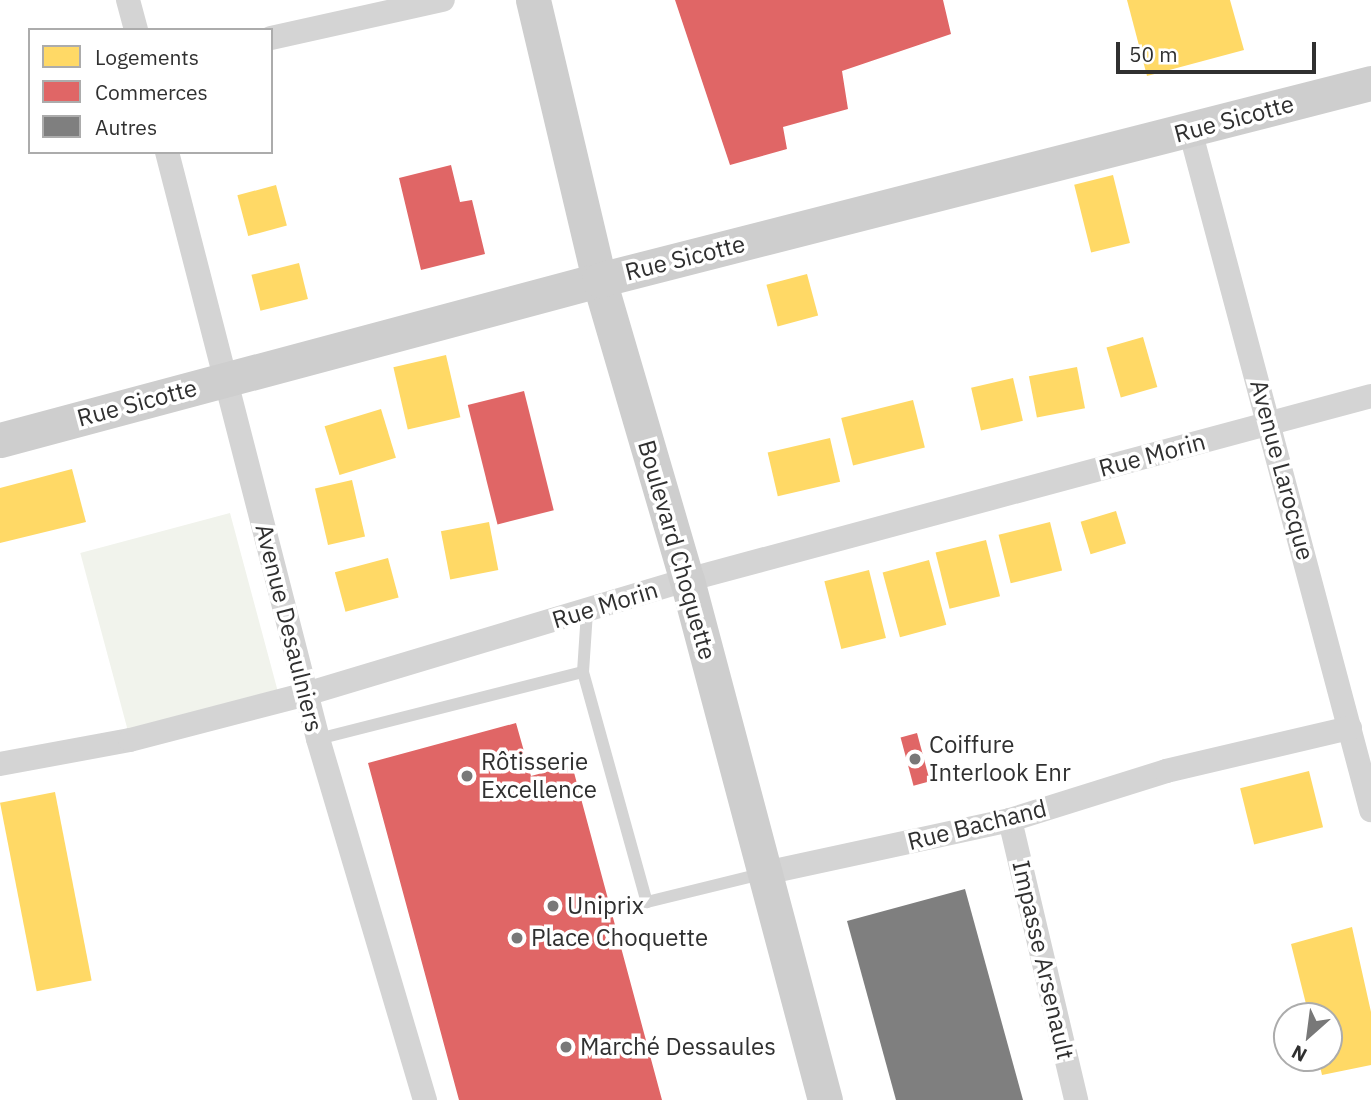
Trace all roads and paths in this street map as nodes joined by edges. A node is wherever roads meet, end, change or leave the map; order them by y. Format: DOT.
graph roads {
  1 [pos="128,0"];
  2 [pos="443,0"];
  3 [pos="533,0"];
  4 [pos="135,28"];
  5 [pos="273,38"];
  6 [pos="1371,83"];
  7 [pos="1190,130"];
  8 [pos="168,154"];
  9 [pos="599,280"];
  10 [pos="225,379"];
  11 [pos="1371,396"];
  12 [pos="1271,423"];
  13 [pos="0,440"];
  14 [pos="687,580"];
  15 [pos="587,611"];
  16 [pos="583,672"];
  17 [pos="306,694"];
  18 [pos="1350,728"];
  19 [pos="318,739"];
  20 [pos="0,764"];
  21 [pos="1371,810"];
  22 [pos="1010,820"];
  23 [pos="765,873"];
  24 [pos="425,1100"];
  25 [pos="825,1100"];
  26 [pos="1076,1100"];
  1 -- 4 [label="street"];
  2 -- 5 [label="street"];
  3 -- 9 [label="street, Boulevard Choquette"];
  6 -- 7 [label="street, Rue Sicotte"];
  7 -- 9 [label="street, Rue Sicotte"];
  7 -- 12 [label="street, Avenue Larocque"];
  8 -- 10 [label="street, Avenue Desaulniers"];
  9 -- 10 [label="street, Rue Sicotte"];
  9 -- 14 [label="street, Boulevard Choquette"];
  10 -- 13 [label="street, Rue Sicotte"];
  10 -- 17 [label="street, Avenue Desaulniers"];
  11 -- 12 [label="street, Rue Morin"];
  12 -- 14 [label="street, Rue Morin"];
  12 -- 18 [label="street, Avenue Larocque"];
  14 -- 15 [label="street, Rue Morin"];
  14 -- 23 [label="street, Boulevard Choquette"];
  15 -- 16 [label="lane"];
  15 -- 17 [label="street, Rue Morin"];
  16 -- 19 [label="lane"];
  16 -- 23 [label="lane"];
  17 -- 19 [label="street, Avenue Desaulniers"];
  17 -- 20 [label="street, Rue Morin"];
  18 -- 21 [label="street, Avenue Larocque"];
  18 -- 22 [label="street, Rue Bachand"];
  19 -- 24 [label="street, Avenue Desaulniers"];
  22 -- 23 [label="street, Rue Bachand"];
  22 -- 26 [label="street, Impasse Arsenault"];
  23 -- 25 [label="street, Boulevard Choquette"];
}
